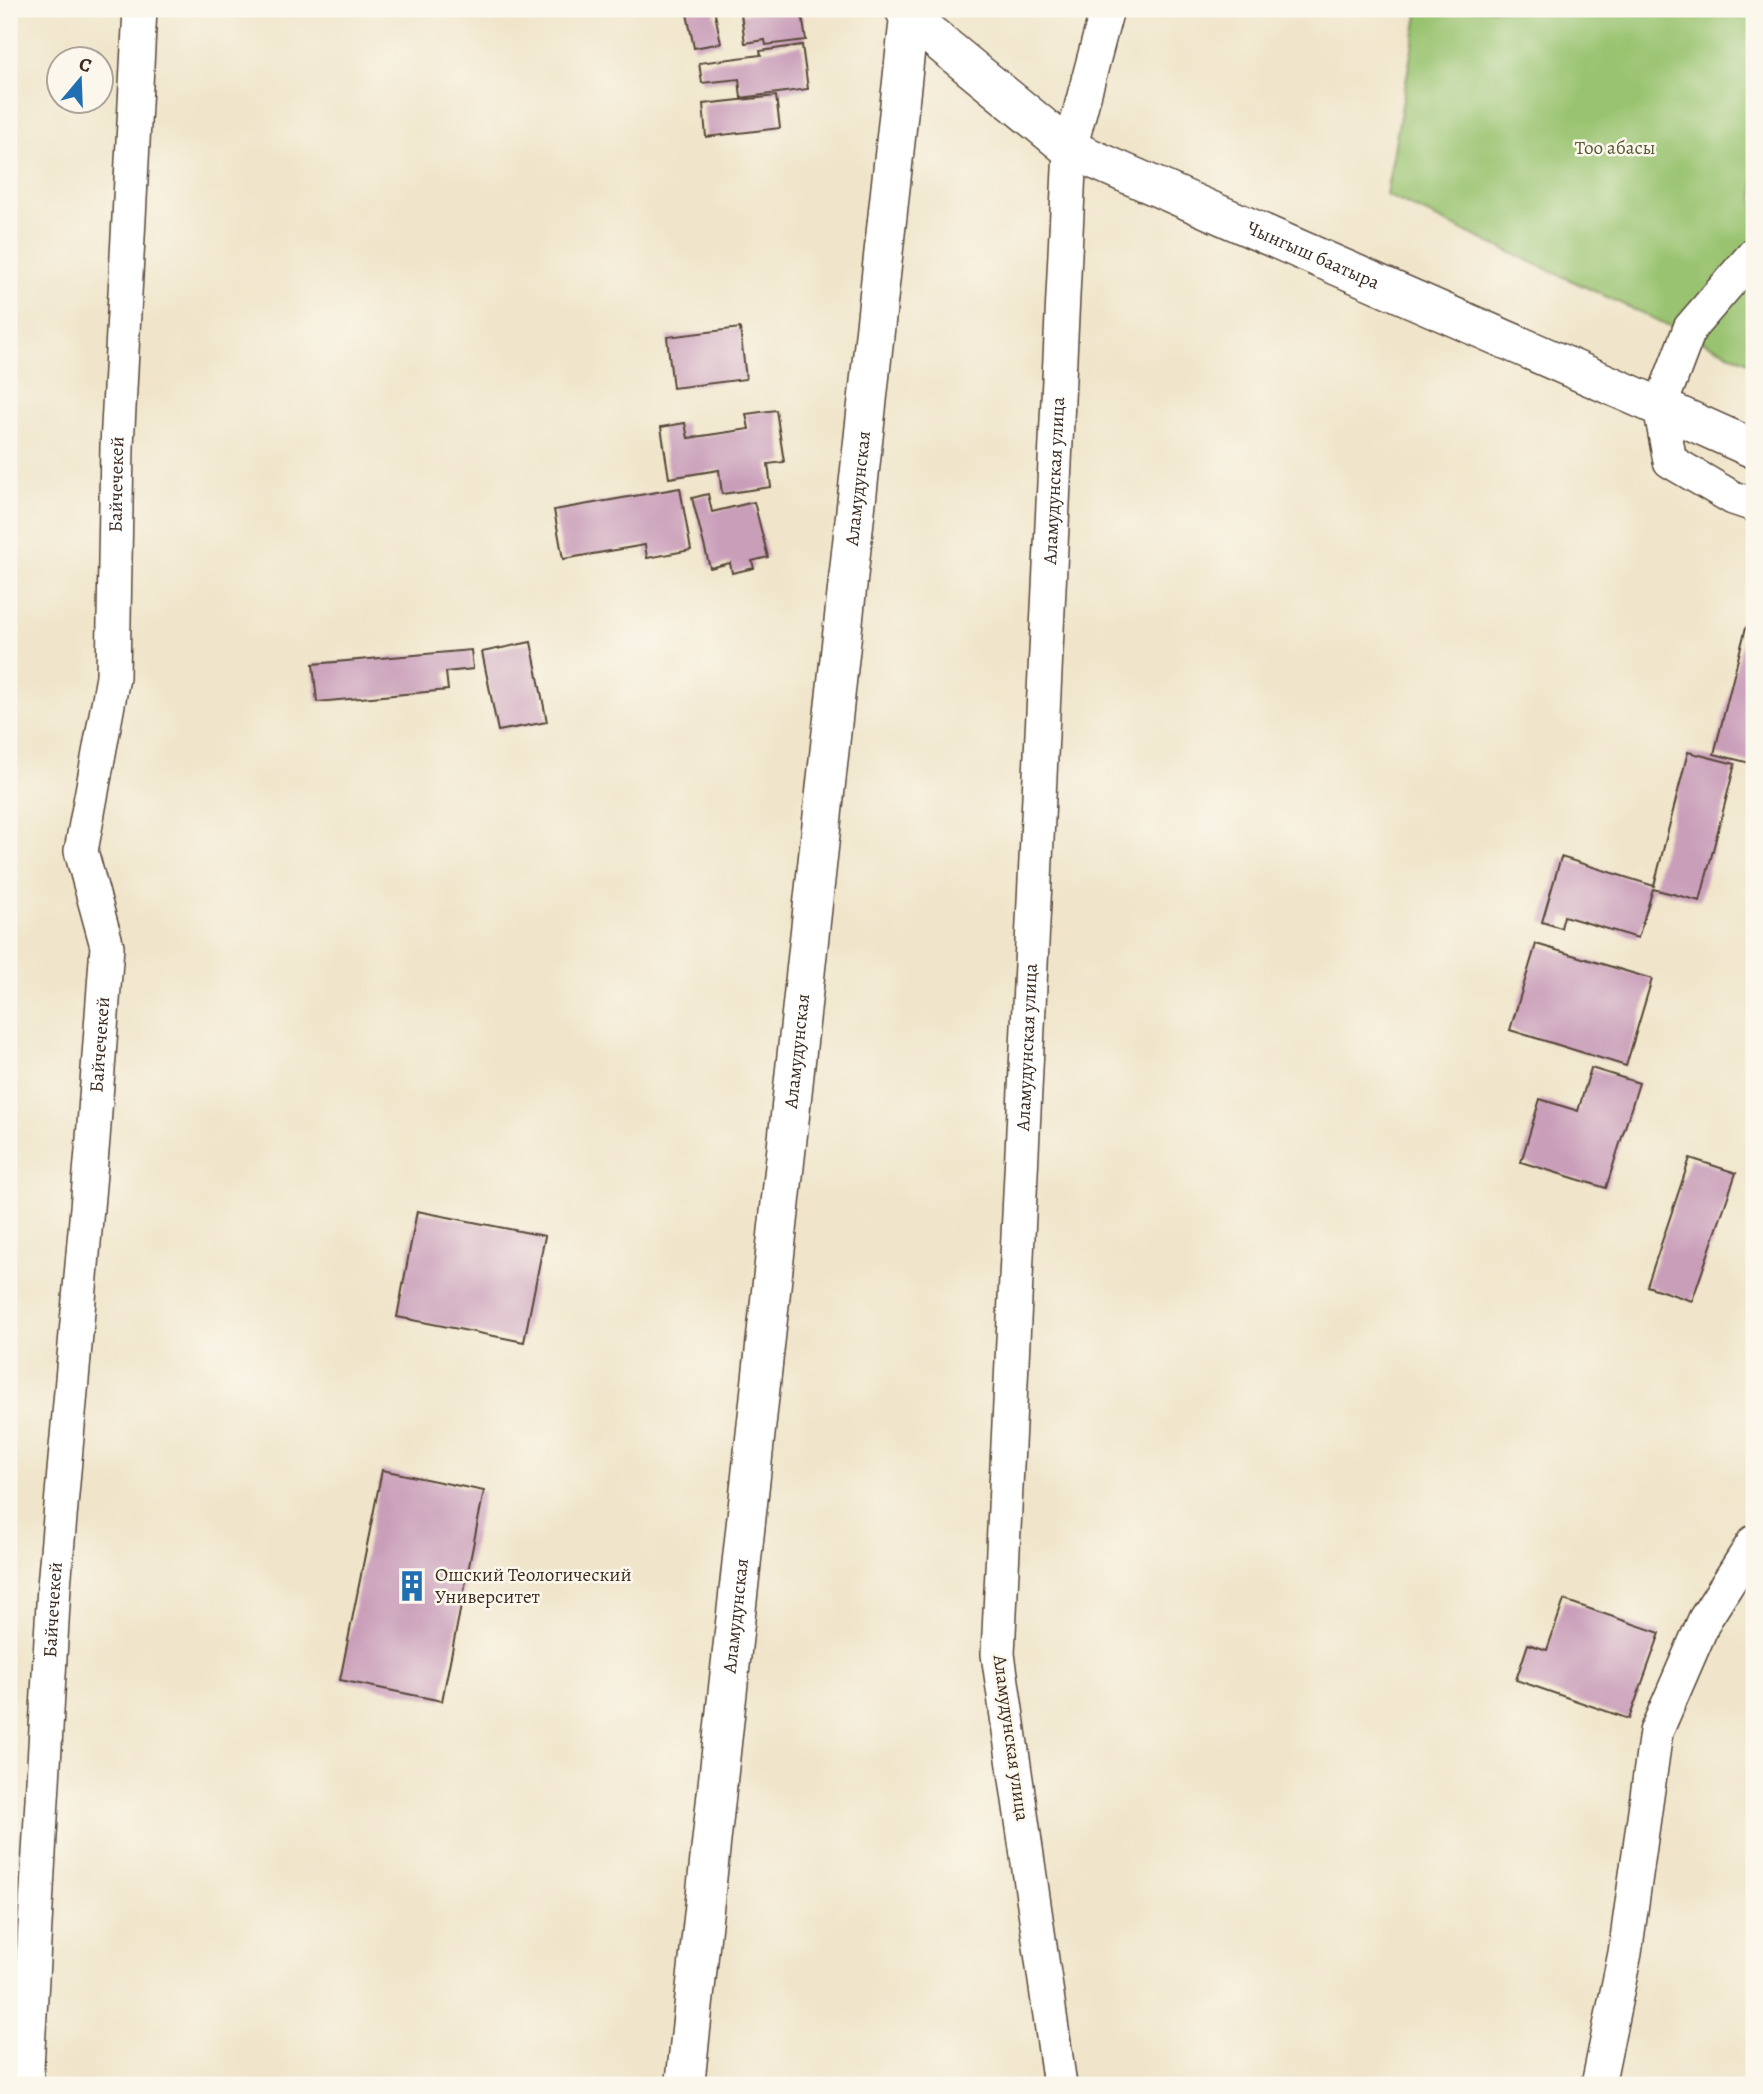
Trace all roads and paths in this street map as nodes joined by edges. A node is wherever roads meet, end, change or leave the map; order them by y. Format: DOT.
graph roads {
  1 [pos="140,9"];
  2 [pos="1107,9"];
  3 [pos="906,13"];
  4 [pos="1070,149"];
  5 [pos="1754,254"];
  6 [pos="1660,407"];
  7 [pos="1754,449"];
  8 [pos="1754,505"];
  9 [pos="1754,1542"];
  10 [pos="26,2085"];
  11 [pos="685,2085"];
  12 [pos="1060,2085"];
  13 [pos="1598,2085"];
  1 -- 10 [label="street, Байчечекей"];
  2 -- 4 [label="street, Аламудунская улица"];
  3 -- 4 [label="street, Чынгыш баатыра"];
  3 -- 11 [label="street, Аламудунская"];
  4 -- 6 [label="street, Чынгыш баатыра"];
  4 -- 12 [label="street, Аламудунская улица"];
  5 -- 6 [label="street"];
  6 -- 7 [label="street, Чынгыш баатыра"];
  6 -- 8 [label="street"];
  9 -- 13 [label="street"];
}
